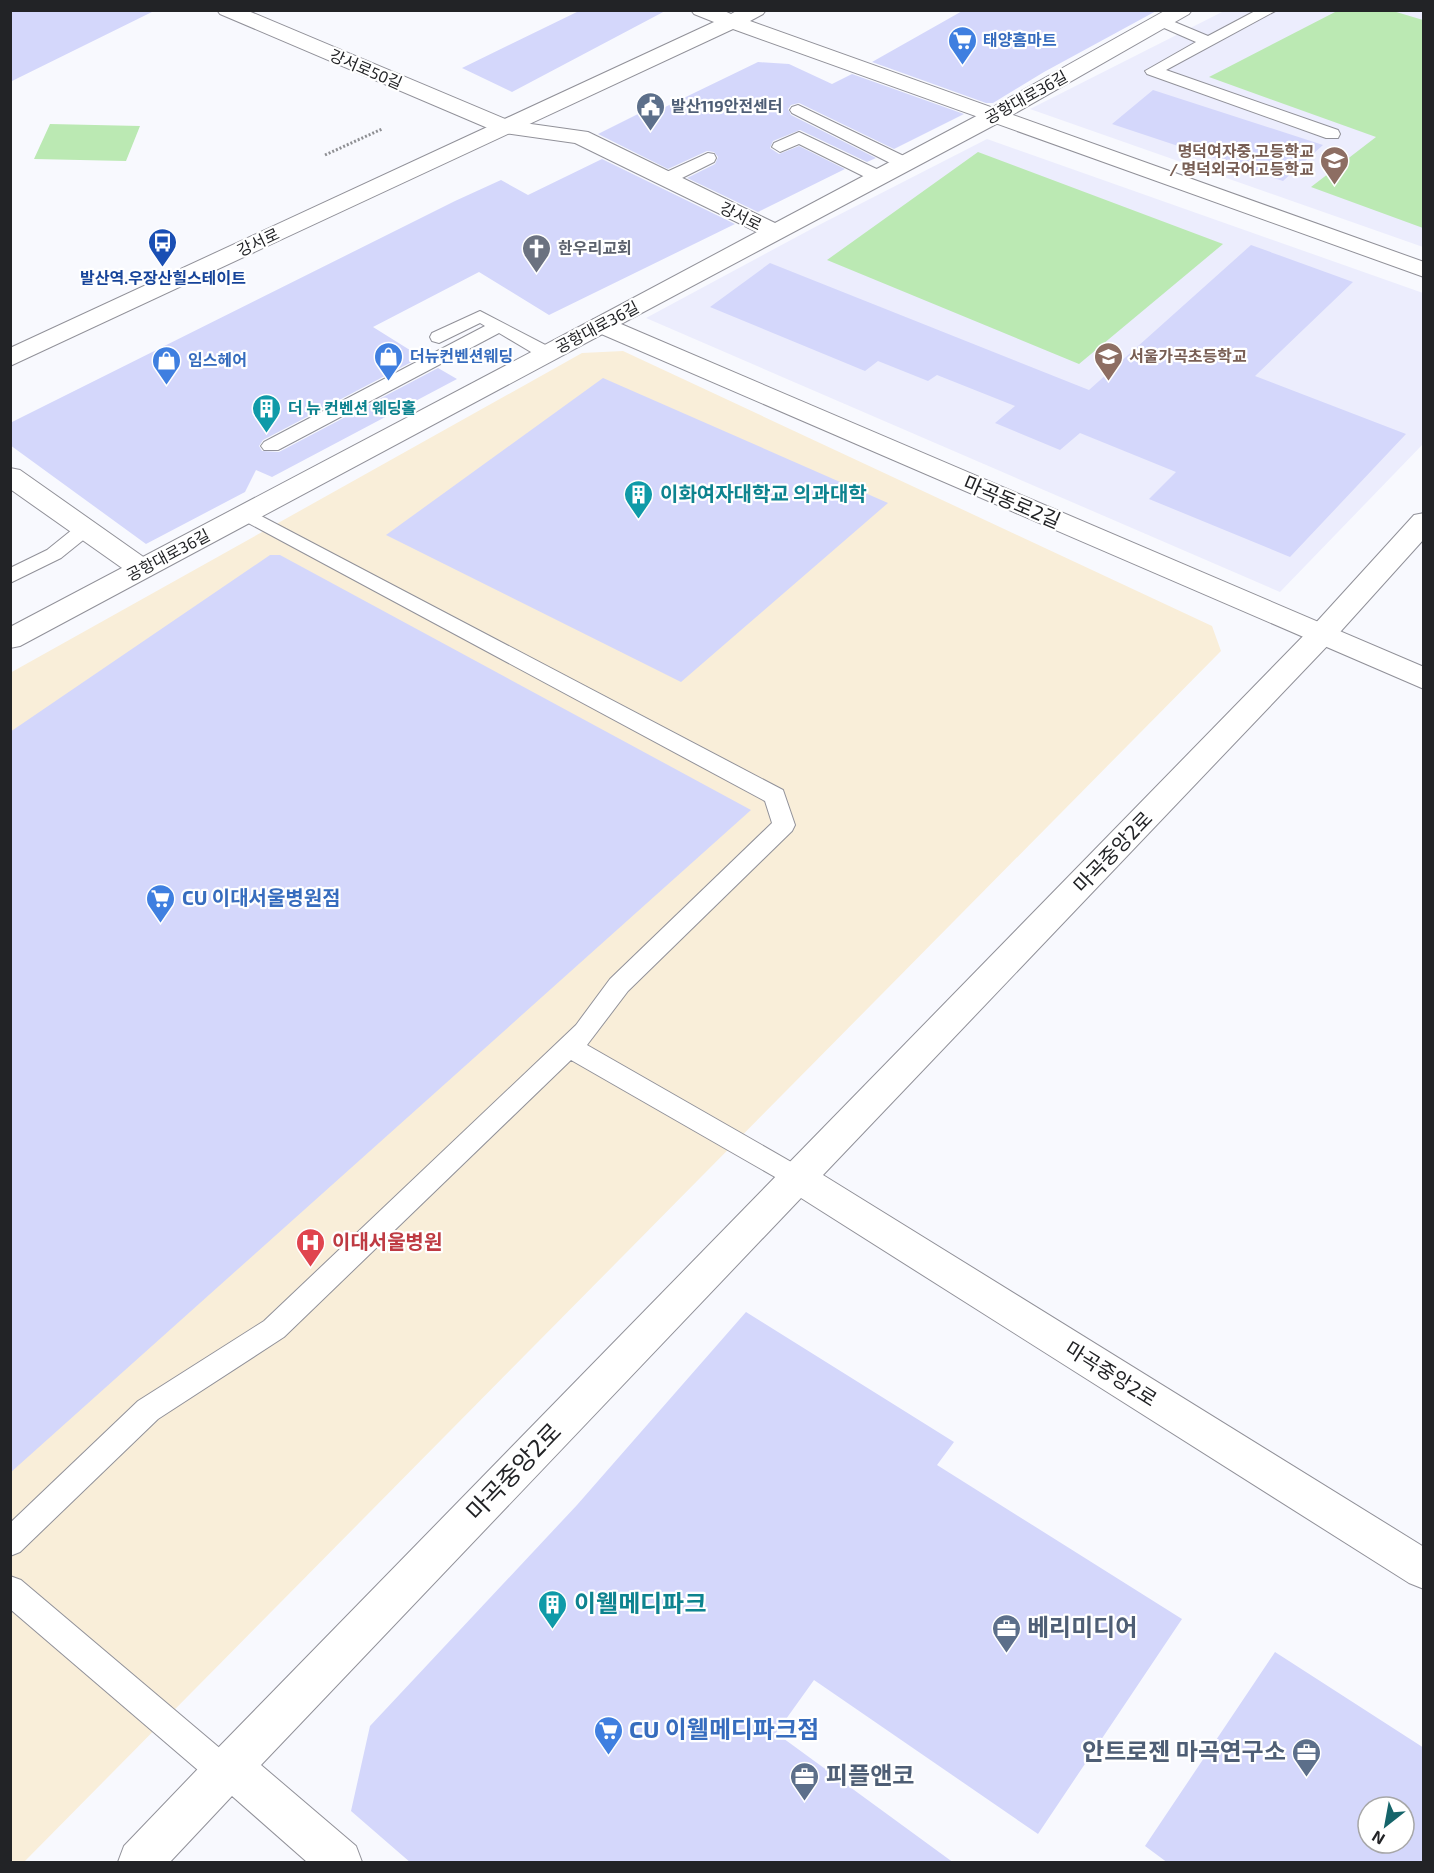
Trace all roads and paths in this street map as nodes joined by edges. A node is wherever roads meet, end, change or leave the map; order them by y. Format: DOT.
graph roads {
  1 [pos="227,10"];
  2 [pos="701,10"];
  3 [pos="756,10"];
  4 [pos="1182,10"];
  5 [pos="1269,10"];
  6 [pos="281,15"];
  7 [pos="1150,18"];
  8 [pos="732,22"];
  9 [pos="260,24"];
  10 [pos="1209,42"];
  11 [pos="798,110"];
  12 [pos="992,117"];
  13 [pos="505,127"];
  14 [pos="382,129"];
  15 [pos="1332,134"];
  16 [pos="780,147"];
  17 [pos="325,155"];
  18 [pos="708,158"];
  19 [pos="904,163"];
  20 [pos="879,177"];
  21 [pos="666,179"];
  22 [pos="775,232"];
  23 [pos="1424,270"];
  24 [pos="601,325"];
  25 [pos="499,326"];
  26 [pos="439,337"];
  27 [pos="548,354"];
  28 [pos="10,358"];
  29 [pos="271,446"];
  30 [pos="10,476"];
  31 [pos="246,513"];
  32 [pos="1424,521"];
  33 [pos="85,529"];
  34 [pos="142,570"];
  35 [pos="10,578"];
  36 [pos="1322,634"];
  37 [pos="10,639"];
  38 [pos="1424,679"];
  39 [pos="569,1047"];
  40 [pos="798,1178"];
  41 [pos="10,1543"];
  42 [pos="1424,1570"];
  43 [pos="10,1590"];
  44 [pos="227,1769"];
  45 [pos="140,1863"];
  46 [pos="339,1863"];
  1 -- 9 [label="street, 강서로50길"];
  2 -- 8 [label="street"];
  3 -- 8 [label="street, 강서로"];
  4 -- 7 [label="street, 공항대로36길"];
  5 -- 10 [label="lane"];
  6 -- 9 [label="street"];
  7 -- 10 [label="lane"];
  7 -- 12 [label="street, 공항대로36길"];
  8 -- 12 [label="street"];
  8 -- 13 [label="street, 강서로"];
  9 -- 13 [label="street, 강서로50길"];
  10 -- 15 [label="lane"];
  11 -- 19 [label="lane"];
  12 -- 19 [label="street, 공항대로36길"];
  12 -- 23 [label="street"];
  13 -- 21 [label="street, 강서로"];
  13 -- 28 [label="street, 강서로"];
  14 -- 17 [label="path"];
  16 -- 20 [label="lane"];
  18 -- 21 [label="lane"];
  19 -- 20 [label="street, 공항대로36길"];
  20 -- 22 [label="street, 공항대로36길"];
  21 -- 22 [label="street, 강서로"];
  22 -- 24 [label="street, 공항대로36길"];
  24 -- 27 [label="street, 공항대로36길"];
  24 -- 36 [label="street, 마곡동로2길"];
  25 -- 26 [label="lane"];
  25 -- 27 [label="lane"];
  25 -- 29 [label="lane"];
  27 -- 31 [label="street, 공항대로36길"];
  30 -- 33 [label="street"];
  31 -- 34 [label="street, 공항대로36길"];
  31 -- 39 [label="lane"];
  32 -- 36 [label="street, 마곡중앙2로"];
  33 -- 34 [label="street"];
  33 -- 35 [label="lane"];
  34 -- 37 [label="street, 공항대로36길"];
  36 -- 38 [label="street, 마곡동로2길"];
  36 -- 40 [label="street, 마곡중앙2로"];
  39 -- 40 [label="lane"];
  39 -- 41 [label="lane"];
  40 -- 42 [label="street, 마곡중앙2로"];
  40 -- 44 [label="street, 마곡중앙2로"];
  43 -- 44 [label="lane"];
  44 -- 45 [label="street, 마곡중앙2로"];
  44 -- 46 [label="street"];
}
